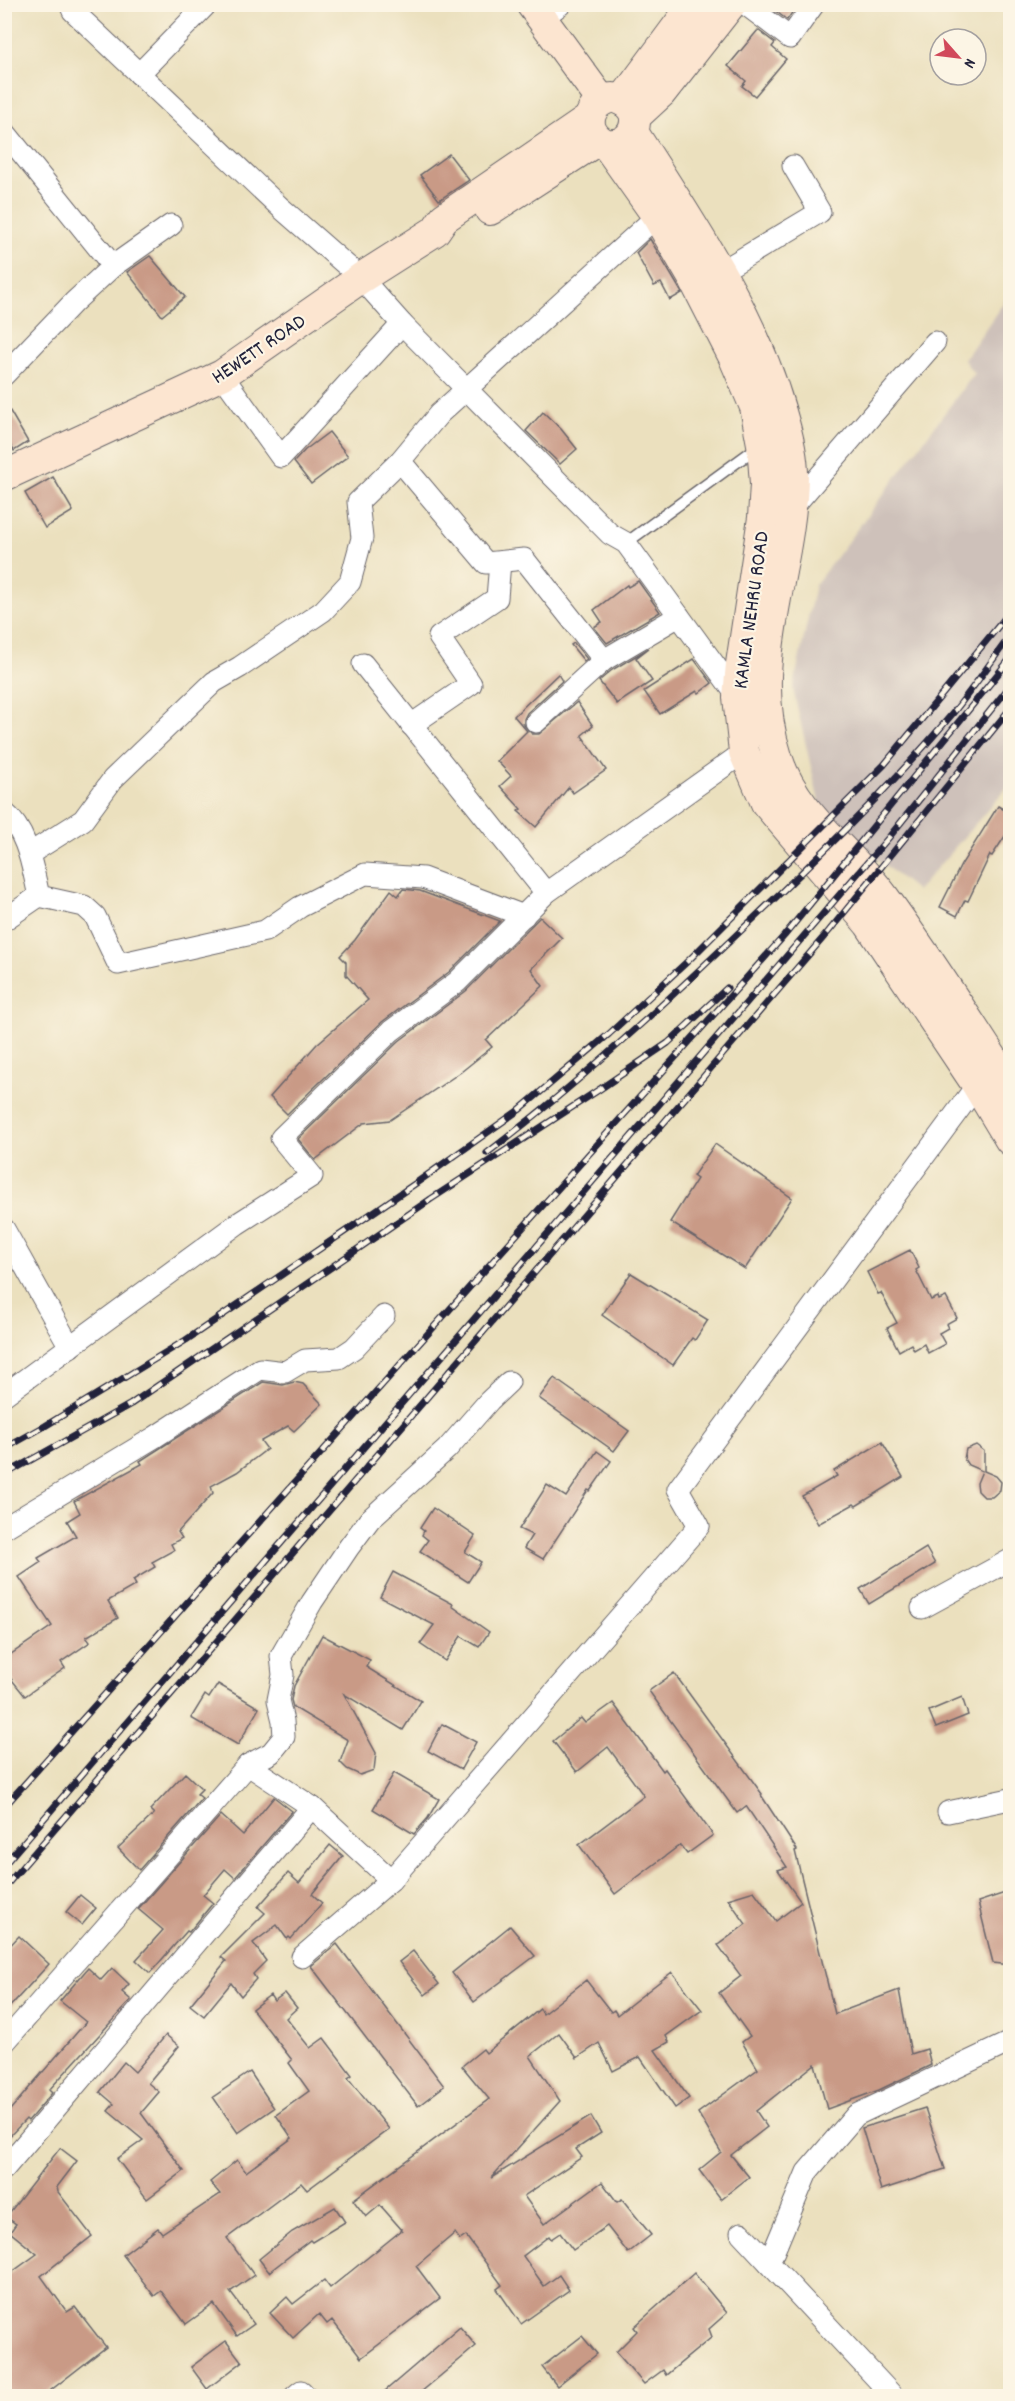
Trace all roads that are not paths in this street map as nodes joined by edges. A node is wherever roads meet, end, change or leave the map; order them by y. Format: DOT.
graph roads {
  1 [pos="70,4"];
  2 [pos="207,4"];
  3 [pos="694,4"];
  4 [pos="731,4"];
  5 [pos="745,4"];
  6 [pos="814,4"];
  7 [pos="544,10"];
  8 [pos="139,74"];
  9 [pos="612,122"];
  10 [pos="4,131"];
  11 [pos="793,166"];
  12 [pos="657,216"];
  13 [pos="171,225"];
  14 [pos="113,266"];
  15 [pos="720,272"];
  16 [pos="361,278"];
  17 [pos="402,324"];
  18 [pos="935,342"];
  19 [pos="4,375"];
  20 [pos="222,375"];
  21 [pos="467,387"];
  22 [pos="762,444"];
  23 [pos="400,461"];
  24 [pos="4,476"];
  25 [pos="792,508"];
  26 [pos="626,543"];
  27 [pos="500,561"];
  28 [pos="679,616"];
  29 [pos="604,660"];
  30 [pos="363,664"];
  31 [pos="738,698"];
  32 [pos="536,722"];
  33 [pos="411,725"];
  34 [pos="744,752"];
  35 [pos="4,812"];
  36 [pos="29,854"];
  37 [pos="546,893"];
  38 [pos="39,896"];
  39 [pos="524,916"];
  40 [pos="4,920"];
  41 [pos="976,1085"];
  42 [pos="1011,1085"];
  43 [pos="1011,1140"];
  44 [pos="4,1229"];
  45 [pos="384,1316"];
  46 [pos="70,1347"];
  47 [pos="509,1382"];
  48 [pos="4,1395"];
  49 [pos="4,1528"];
  50 [pos="1011,1560"];
  51 [pos="922,1608"];
  52 [pos="248,1765"];
  53 [pos="1011,1799"];
  54 [pos="312,1807"];
  55 [pos="948,1812"];
  56 [pos="391,1880"];
  57 [pos="302,1957"];
  58 [pos="1011,2042"];
  59 [pos="4,2043"];
  60 [pos="4,2169"];
  61 [pos="741,2233"];
  62 [pos="769,2263"];
  63 [pos="295,2397"];
  64 [pos="306,2397"];
  65 [pos="893,2397"];
  1 -- 8 [label="street"];
  2 -- 8 [label="street"];
  3 -- 9 [label="main road"];
  4 -- 9 [label="main road"];
  5 -- 6 [label="street"];
  7 -- 9 [label="main road, KAMLA NEHRU ROAD"];
  8 -- 16 [label="street"];
  9 -- 12 [label="main road, KAMLA NEHRU ROAD"];
  9 -- 15 [label="main road, KAMLA NEHRU ROAD"];
  9 -- 16 [label="main road, HEWETT ROAD"];
  10 -- 14 [label="street"];
  11 -- 15 [label="street"];
  12 -- 21 [label="street"];
  12 -- 22 [label="main road, KAMLA NEHRU ROAD"];
  13 -- 14 [label="street"];
  14 -- 19 [label="street"];
  15 -- 25 [label="main road, KAMLA NEHRU ROAD"];
  16 -- 17 [label="street"];
  16 -- 20 [label="main road, HEWETT ROAD"];
  17 -- 20 [label="street"];
  17 -- 21 [label="street"];
  18 -- 25 [label="street"];
  20 -- 24 [label="main road, HEWETT ROAD"];
  21 -- 23 [label="street"];
  21 -- 26 [label="street"];
  22 -- 26 [label="lane"];
  22 -- 31 [label="main road, KAMLA NEHRU ROAD"];
  23 -- 27 [label="street"];
  23 -- 36 [label="street"];
  25 -- 42 [label="main road, KAMLA NEHRU ROAD"];
  26 -- 28 [label="street"];
  27 -- 29 [label="street"];
  27 -- 33 [label="street"];
  28 -- 29 [label="street"];
  28 -- 31 [label="street"];
  29 -- 32 [label="street"];
  30 -- 33 [label="street"];
  31 -- 34 [label="main road, KAMLA NEHRU ROAD"];
  33 -- 37 [label="street"];
  34 -- 37 [label="street"];
  34 -- 41 [label="main road, KAMLA NEHRU ROAD"];
  35 -- 36 [label="street"];
  36 -- 38 [label="street"];
  37 -- 39 [label="street"];
  38 -- 39 [label="street"];
  38 -- 40 [label="street"];
  39 -- 46 [label="street"];
  41 -- 43 [label="main road, KAMLA NEHRU ROAD"];
  41 -- 56 [label="street"];
  44 -- 46 [label="street"];
  45 -- 49 [label="street"];
  46 -- 48 [label="street"];
  47 -- 52 [label="street"];
  50 -- 51 [label="street"];
  52 -- 54 [label="street"];
  52 -- 59 [label="street"];
  53 -- 55 [label="street"];
  54 -- 56 [label="street"];
  54 -- 60 [label="street"];
  56 -- 57 [label="street"];
  58 -- 62 [label="street"];
  61 -- 62 [label="street"];
  62 -- 65 [label="street"];
  63 -- 64 [label="street"];
}
